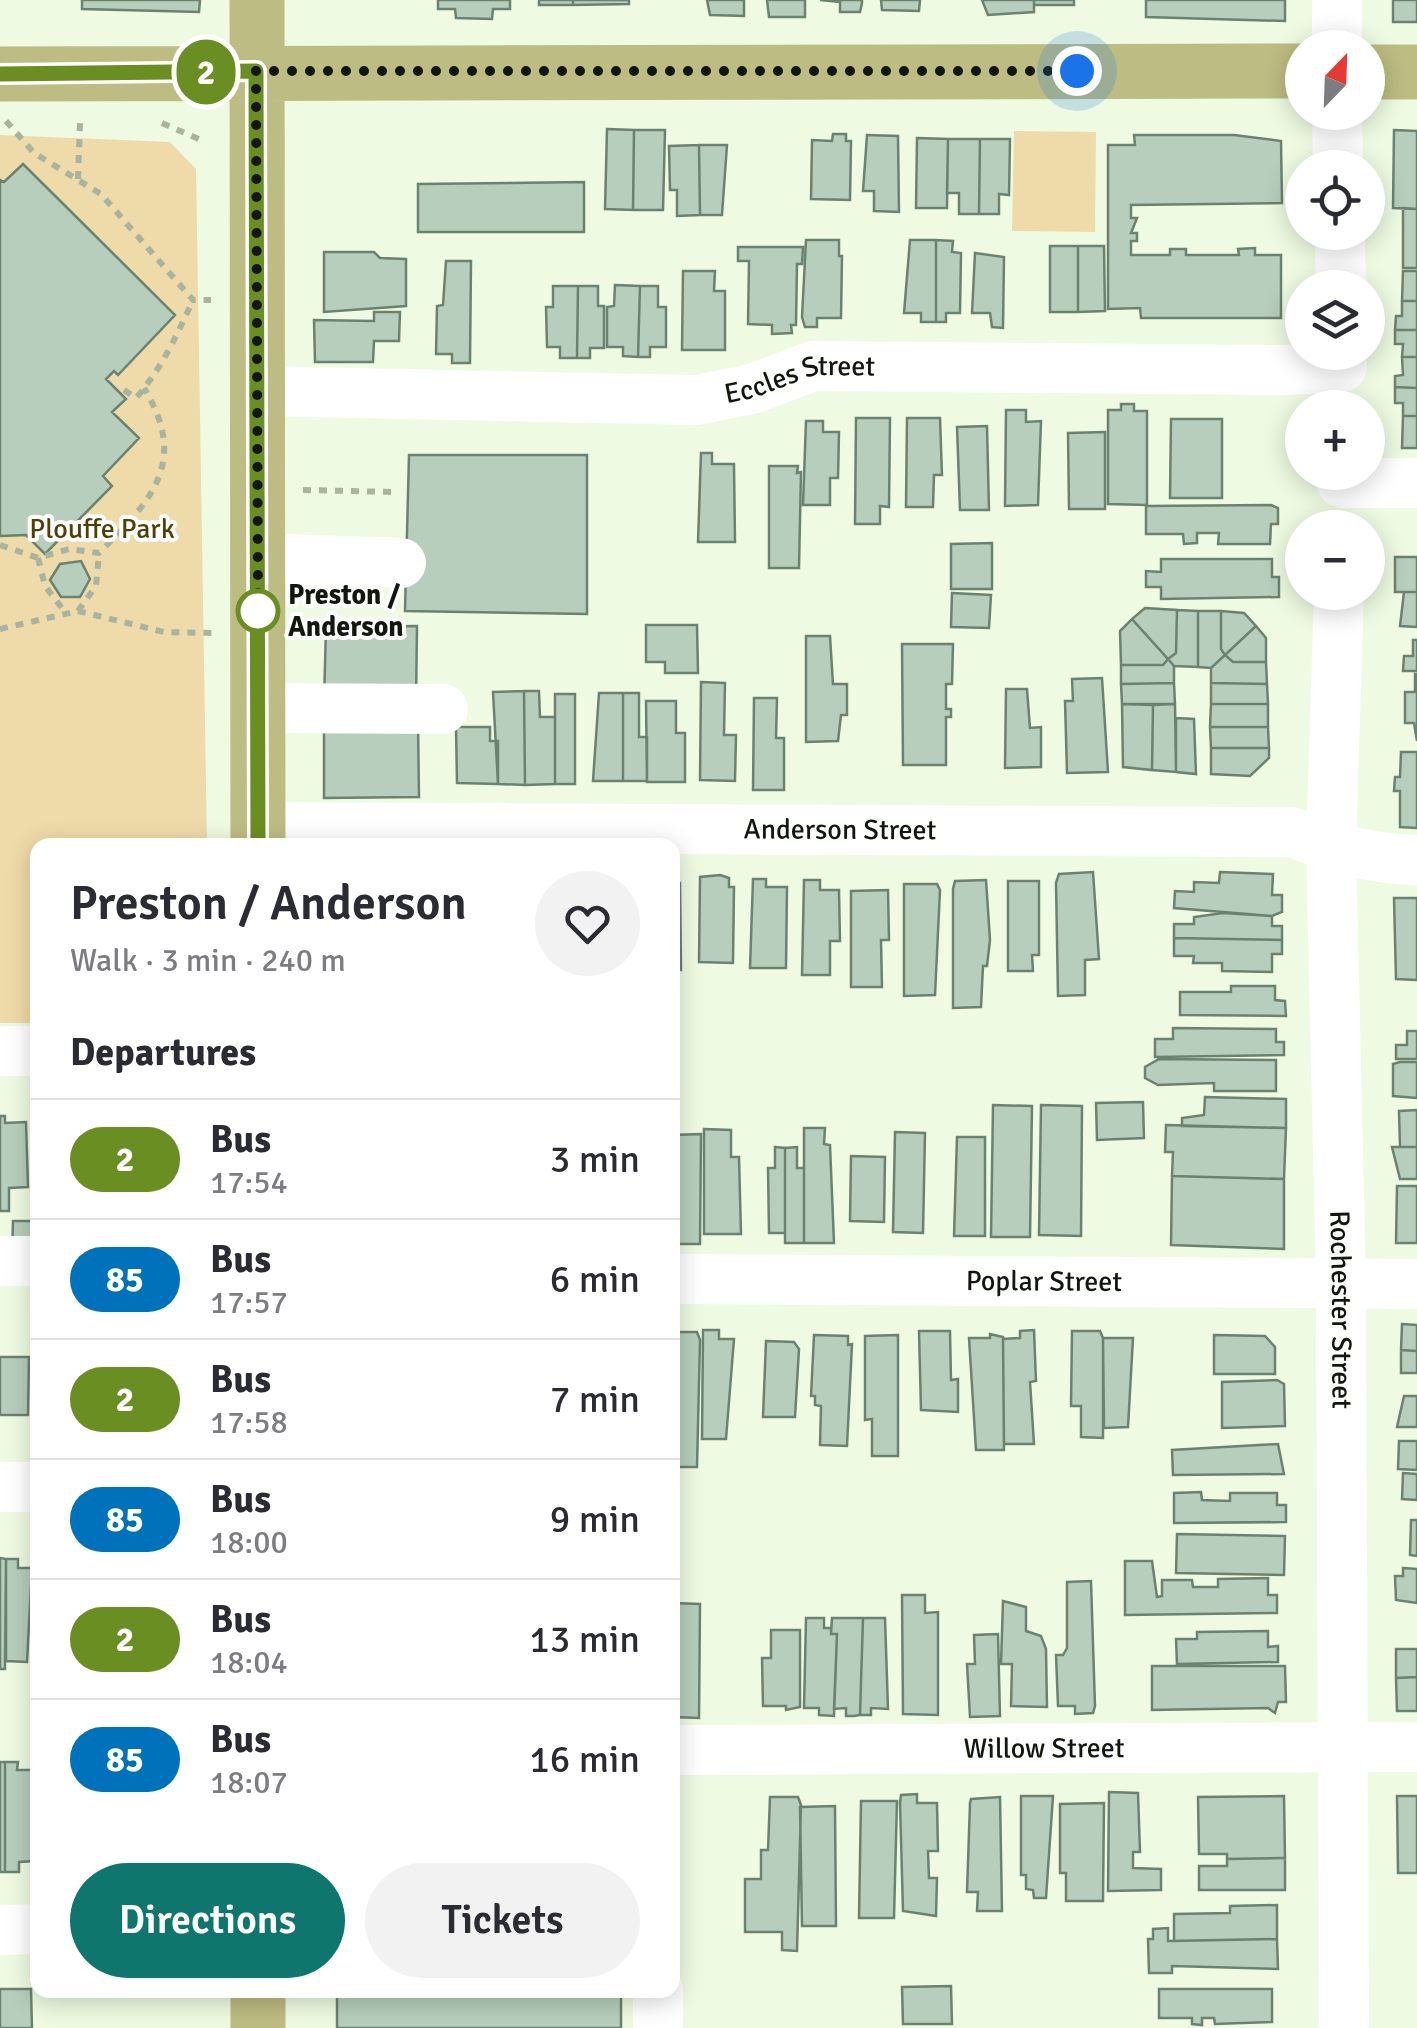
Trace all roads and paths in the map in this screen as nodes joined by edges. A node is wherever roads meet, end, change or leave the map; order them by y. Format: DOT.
graph roads {
  1 [pos="257,0"];
  2 [pos="1337,0"];
  3 [pos="1337,30"];
  4 [pos="256,71"];
  5 [pos="1285,71"];
  6 [pos="1385,72"];
  7 [pos="1417,72"];
  8 [pos="3,97"];
  9 [pos="80,123"];
  10 [pos="78,180"];
  11 [pos="193,300"];
  12 [pos="213,300"];
  13 [pos="1342,376"];
  14 [pos="144,388"];
  15 [pos="124,390"];
  16 [pos="258,391"];
  17 [pos="1417,483"];
  18 [pos="297,490"];
  19 [pos="396,492"];
  20 [pos="1341,494"];
  21 [pos="0,545"];
  22 [pos="99,553"];
  23 [pos="38,558"];
  24 [pos="258,558"];
  25 [pos="401,563"];
  26 [pos="1338,610"];
  27 [pos="78,611"];
  28 [pos="65,612"];
  29 [pos="0,629"];
  30 [pos="258,633"];
  31 [pos="258,708"];
  32 [pos="444,709"];
  33 [pos="258,836"];
  34 [pos="1331,847"];
  35 [pos="1417,860"];
  36 [pos="0,1051"];
  37 [pos="30,1052"];
  38 [pos="0,1261"];
  39 [pos="30,1261"];
  40 [pos="680,1279"];
  41 [pos="1341,1284"];
  42 [pos="1417,1284"];
  43 [pos="0,1487"];
  44 [pos="30,1487"];
  45 [pos="1340,1746"];
  46 [pos="1417,1747"];
  47 [pos="680,1750"];
  48 [pos="30,1929"];
  49 [pos="0,1930"];
  50 [pos="258,1998"];
  51 [pos="658,1998"];
  52 [pos="258,2028"];
  53 [pos="658,2028"];
  54 [pos="1344,2028"];
  1 -- 4 [label="main road"];
  2 -- 3 [label="street"];
  4 -- 5 [label="main road"];
  4 -- 8 [label="main road"];
  4 -- 16 [label="main road"];
  6 -- 7 [label="main road"];
  8 -- 10 [label="path"];
  9 -- 10 [label="path"];
  10 -- 11 [label="path"];
  11 -- 12 [label="path"];
  11 -- 14 [label="path"];
  13 -- 16 [label="street, Eccles Street"];
  14 -- 15 [label="path"];
  14 -- 22 [label="path"];
  16 -- 24 [label="main road"];
  17 -- 20 [label="street"];
  18 -- 19 [label="path"];
  21 -- 23 [label="path"];
  22 -- 23 [label="path"];
  22 -- 27 [label="path"];
  23 -- 28 [label="path"];
  24 -- 25 [label="street"];
  24 -- 30 [label="main road"];
  26 -- 34 [label="street, Rochester Street"];
  27 -- 28 [label="path"];
  27 -- 30 [label="path"];
  28 -- 29 [label="path"];
  30 -- 31 [label="main road"];
  31 -- 32 [label="street"];
  31 -- 33 [label="main road"];
  33 -- 34 [label="street, Anderson Street"];
  34 -- 35 [label="street, Anderson Street"];
  34 -- 41 [label="street, Rochester Street"];
  36 -- 37 [label="street"];
  38 -- 39 [label="street"];
  40 -- 41 [label="street, Poplar Street"];
  41 -- 42 [label="street, Poplar Street"];
  41 -- 45 [label="street, Rochester Street"];
  43 -- 44 [label="street"];
  45 -- 46 [label="street, Willow Street"];
  45 -- 47 [label="street, Willow Street"];
  45 -- 54 [label="street, Rochester Street"];
  48 -- 49 [label="street"];
  50 -- 52 [label="main road"];
  51 -- 53 [label="street"];
}
